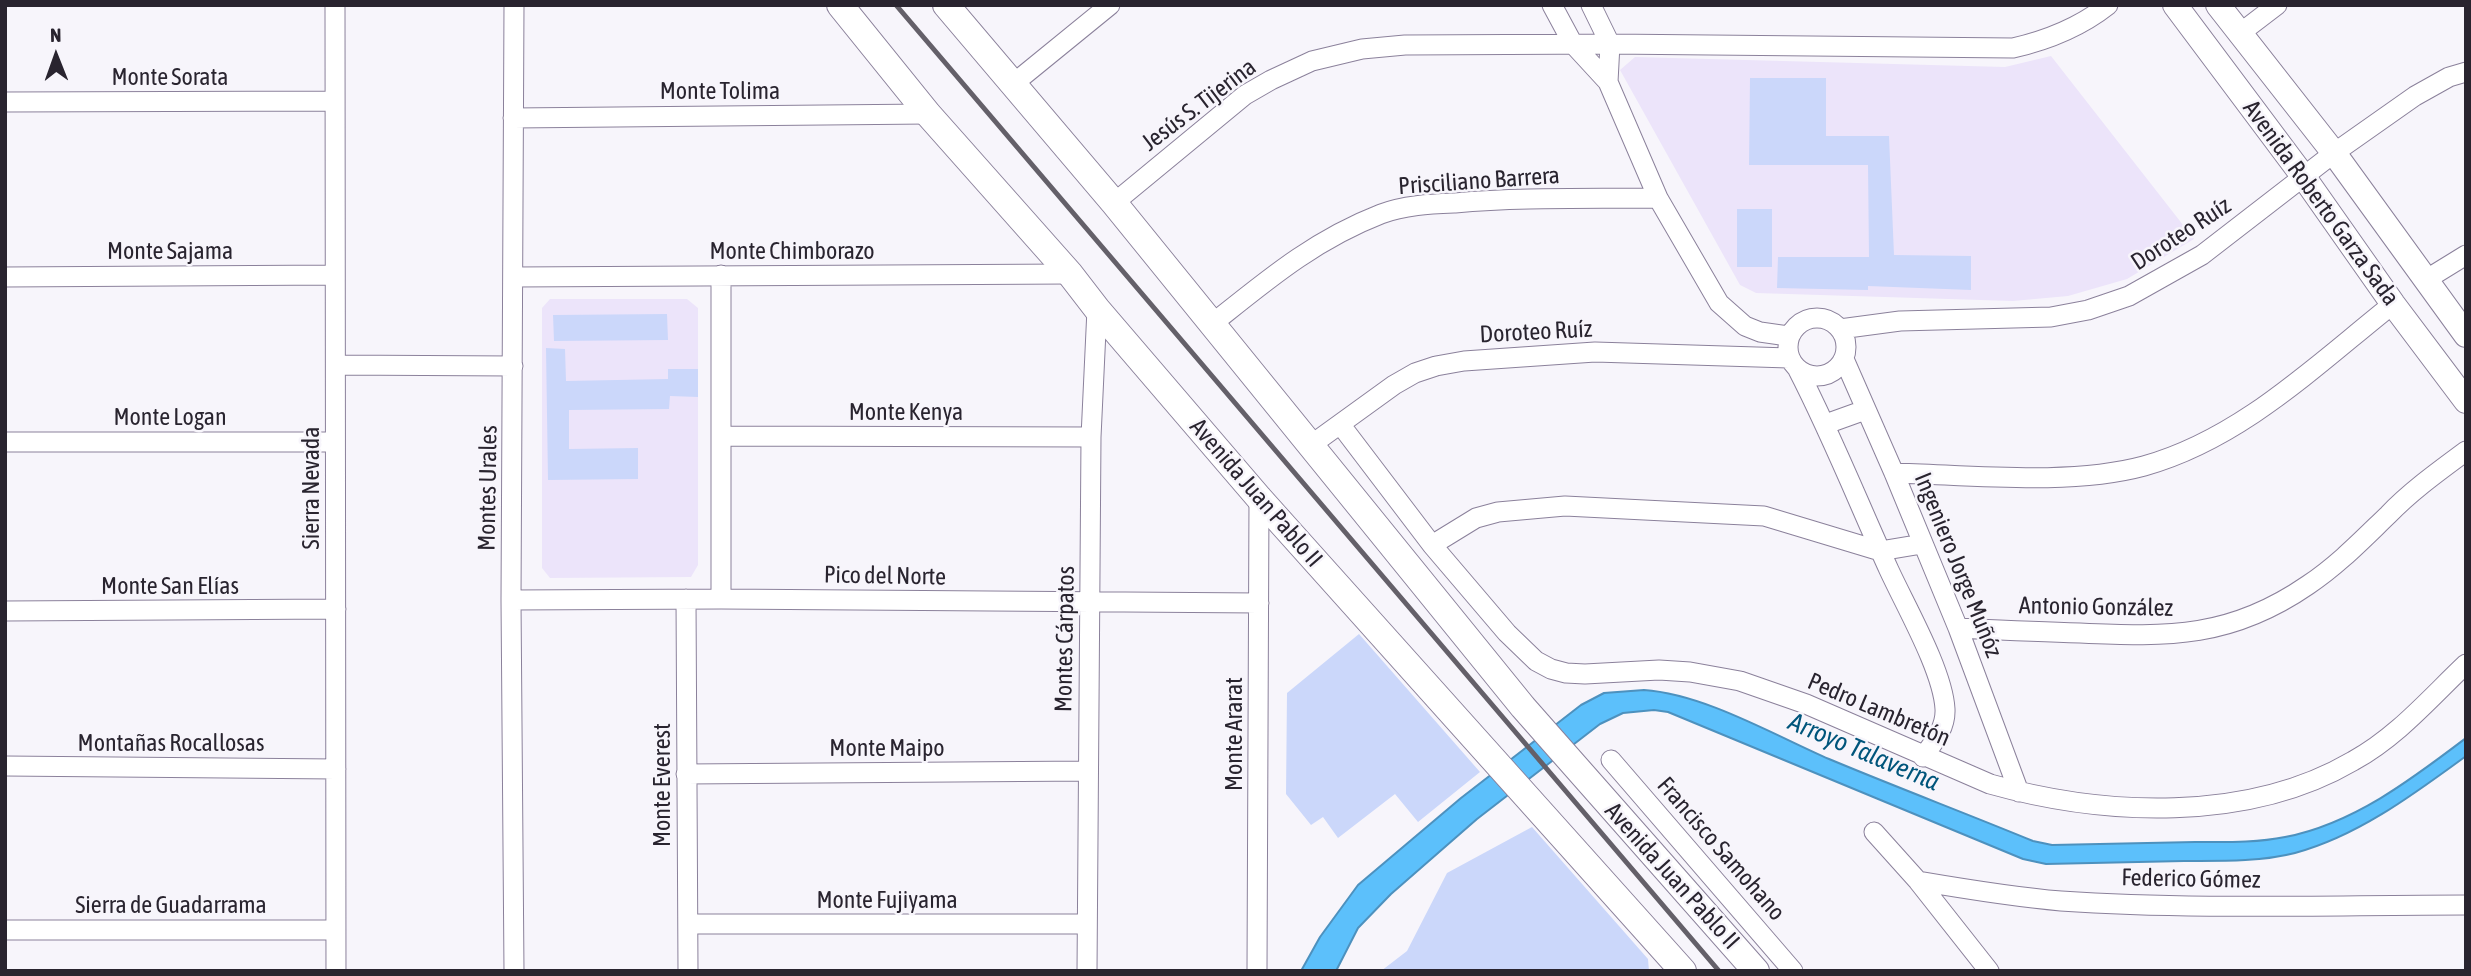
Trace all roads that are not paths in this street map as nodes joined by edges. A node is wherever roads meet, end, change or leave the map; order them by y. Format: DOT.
graph roads {
  1 [pos="334,5"];
  2 [pos="514,5"];
  3 [pos="840,5"];
  4 [pos="946,5"];
  5 [pos="1110,5"];
  6 [pos="1552,5"];
  7 [pos="1591,5"];
  8 [pos="2108,5"];
  9 [pos="2175,5"];
  10 [pos="2218,5"];
  11 [pos="2277,5"];
  12 [pos="2239,34"];
  13 [pos="1573,44"];
  14 [pos="1610,44"];
  15 [pos="2466,72"];
  16 [pos="1608,82"];
  17 [pos="1013,84"];
  18 [pos="335,101"];
  19 [pos="5,102"];
  20 [pos="928,114"];
  21 [pos="513,118"];
  22 [pos="2334,153"];
  23 [pos="2303,176"];
  24 [pos="1658,198"];
  25 [pos="1114,203"];
  26 [pos="2466,255"];
  27 [pos="1070,274"];
  28 [pos="335,275"];
  29 [pos="721,275"];
  30 [pos="5,277"];
  31 [pos="514,277"];
  32 [pos="2427,279"];
  33 [pos="2393,304"];
  34 [pos="1097,309"];
  35 [pos="1212,324"];
  36 [pos="1840,328"];
  37 [pos="2466,335"];
  38 [pos="1788,337"];
  39 [pos="1844,359"];
  40 [pos="1793,364"];
  41 [pos="337,365"];
  42 [pos="513,366"];
  43 [pos="2466,401"];
  44 [pos="1865,410"];
  45 [pos="1340,424"];
  46 [pos="1826,424"];
  47 [pos="721,436"];
  48 [pos="1091,436"];
  49 [pos="5,442"];
  50 [pos="335,442"];
  51 [pos="1311,445"];
  52 [pos="2466,451"];
  53 [pos="1894,473"];
  54 [pos="1259,498"];
  55 [pos="1922,544"];
  56 [pos="1432,545"];
  57 [pos="1880,551"];
  58 [pos="721,598"];
  59 [pos="686,599"];
  60 [pos="511,600"];
  61 [pos="1091,602"];
  62 [pos="1259,603"];
  63 [pos="336,609"];
  64 [pos="5,611"];
  65 [pos="1958,628"];
  66 [pos="2466,664"];
  67 [pos="1923,757"];
  68 [pos="1611,760"];
  69 [pos="5,766"];
  70 [pos="336,769"];
  71 [pos="1088,771"];
  72 [pos="686,774"];
  73 [pos="2020,792"];
  74 [pos="1874,832"];
  75 [pos="1918,881"];
  76 [pos="2466,905"];
  77 [pos="688,924"];
  78 [pos="1087,925"];
  79 [pos="5,930"];
  80 [pos="336,930"];
  81 [pos="336,971"];
  82 [pos="514,971"];
  83 [pos="688,971"];
  84 [pos="1087,971"];
  85 [pos="1257,971"];
  86 [pos="1683,971"];
  87 [pos="1756,971"];
  88 [pos="1793,971"];
  89 [pos="1989,971"];
  1 -- 18 [label="street, Sierra Nevada"];
  2 -- 21 [label="street, Montes Urales"];
  3 -- 20 [label="main road, Avenida Juan Pablo II"];
  4 -- 17 [label="main road, Avenida Juan Pablo II"];
  5 -- 17 [label="street"];
  6 -- 13 [label="street"];
  7 -- 14 [label="street"];
  8 -- 14 [label="street, Jesús S. Tijerina"];
  9 -- 23 [label="street, Avenida Roberto Garza Sada"];
  10 -- 12 [label="street, Avenida Roberto Garza Sada"];
  11 -- 12 [label="street"];
  12 -- 22 [label="street, Avenida Roberto Garza Sada"];
  13 -- 14 [label="street, Jesús S. Tijerina"];
  13 -- 16 [label="street"];
  13 -- 25 [label="street, Jesús S. Tijerina"];
  14 -- 16 [label="street"];
  15 -- 22 [label="street, Doroteo Ruíz"];
  16 -- 24 [label="street"];
  17 -- 25 [label="main road, Avenida Juan Pablo II"];
  18 -- 19 [label="street, Monte Sorata"];
  18 -- 28 [label="street, Sierra Nevada"];
  20 -- 21 [label="street, Monte Tolima"];
  20 -- 27 [label="main road, Avenida Juan Pablo II"];
  21 -- 31 [label="street, Montes Urales"];
  22 -- 23 [label="street, Doroteo Ruíz"];
  22 -- 32 [label="street, Avenida Roberto Garza Sada"];
  23 -- 33 [label="street, Avenida Roberto Garza Sada"];
  23 -- 36 [label="street, Doroteo Ruíz"];
  24 -- 35 [label="street, Prisciliano Barrera"];
  24 -- 38 [label="street"];
  25 -- 35 [label="main road, Avenida Juan Pablo II"];
  26 -- 32 [label="street"];
  27 -- 29 [label="street, Monte Chimborazo"];
  27 -- 34 [label="main road, Avenida Juan Pablo II"];
  28 -- 30 [label="street, Monte Sajama"];
  28 -- 41 [label="street, Sierra Nevada"];
  29 -- 31 [label="street, Monte Chimborazo"];
  29 -- 47 [label="street"];
  31 -- 42 [label="street, Montes Urales"];
  32 -- 37 [label="street, Avenida Roberto Garza Sada"];
  33 -- 43 [label="street, Avenida Roberto Garza Sada"];
  33 -- 53 [label="street"];
  34 -- 48 [label="street, Montes Cárpatos"];
  34 -- 54 [label="main road, Avenida Juan Pablo II"];
  35 -- 51 [label="main road, Avenida Juan Pablo II"];
  36 -- 38 [label="street"];
  36 -- 39 [label="street"];
  38 -- 40 [label="street"];
  39 -- 40 [label="street"];
  39 -- 44 [label="street, Ingeniero Jorge Muñóz"];
  40 -- 45 [label="street, Doroteo Ruíz"];
  40 -- 46 [label="street"];
  41 -- 42 [label="street"];
  41 -- 50 [label="street, Sierra Nevada"];
  42 -- 60 [label="street, Montes Urales"];
  44 -- 46 [label="street"];
  44 -- 53 [label="street, Ingeniero Jorge Muñóz"];
  45 -- 51 [label="street, Doroteo Ruíz"];
  45 -- 56 [label="street, Pedro Lambretón"];
  46 -- 57 [label="street"];
  47 -- 48 [label="street, Monte Kenya"];
  47 -- 58 [label="street"];
  48 -- 61 [label="street, Montes Cárpatos"];
  49 -- 50 [label="street, Monte Logan"];
  50 -- 63 [label="street, Sierra Nevada"];
  51 -- 87 [label="main road, Avenida Juan Pablo II"];
  52 -- 65 [label="street, Antonio González"];
  53 -- 55 [label="street, Ingeniero Jorge Muñóz"];
  54 -- 62 [label="street, Monte Ararat"];
  54 -- 86 [label="main road, Avenida Juan Pablo II"];
  55 -- 57 [label="street"];
  55 -- 65 [label="street, Ingeniero Jorge Muñóz"];
  56 -- 57 [label="street"];
  56 -- 67 [label="street, Pedro Lambretón"];
  57 -- 67 [label="street"];
  58 -- 59 [label="street, Pico del Norte"];
  58 -- 61 [label="street, Pico del Norte"];
  59 -- 60 [label="street, Pico del Norte"];
  59 -- 72 [label="street, Monte Everest"];
  60 -- 82 [label="street, Montes Urales"];
  61 -- 62 [label="street, Pico del Norte"];
  61 -- 71 [label="street, Montes Cárpatos"];
  62 -- 85 [label="street, Monte Ararat"];
  63 -- 64 [label="street, Monte San Elías"];
  63 -- 70 [label="street, Sierra Nevada"];
  65 -- 73 [label="street, Ingeniero Jorge Muñóz"];
  66 -- 73 [label="street, Pedro Lambretón"];
  67 -- 73 [label="street, Pedro Lambretón"];
  68 -- 88 [label="street, Francisco Samohano"];
  69 -- 70 [label="street, Montañas Rocallosas"];
  70 -- 80 [label="street, Sierra Nevada"];
  71 -- 72 [label="street, Monte Maipo"];
  71 -- 78 [label="street, Montes Cárpatos"];
  72 -- 77 [label="street, Monte Everest"];
  74 -- 75 [label="street"];
  75 -- 76 [label="street, Federico Gómez"];
  75 -- 89 [label="street"];
  77 -- 78 [label="street, Monte Fujiyama"];
  77 -- 83 [label="street, Monte Everest"];
  78 -- 84 [label="street, Montes Cárpatos"];
  79 -- 80 [label="street, Sierra de Guadarrama"];
  80 -- 81 [label="street, Sierra Nevada"];
}
